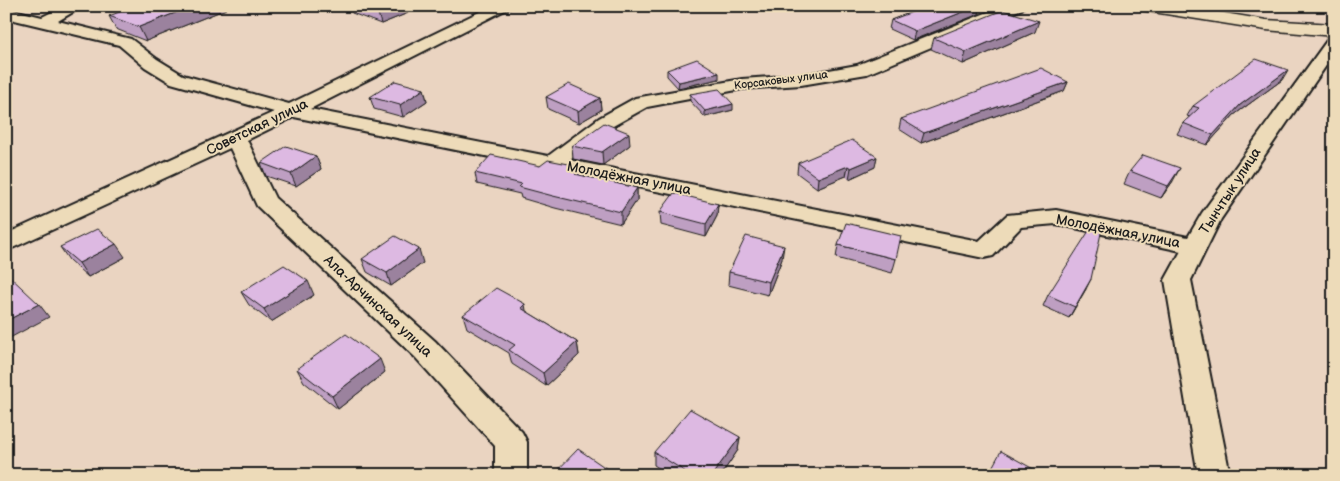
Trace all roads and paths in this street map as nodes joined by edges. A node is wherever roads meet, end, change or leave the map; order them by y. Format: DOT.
graph roads {
  1 [pos="76,6"];
  2 [pos="506,6"];
  3 [pos="1017,6"];
  4 [pos="1147,6"];
  5 [pos="6,13"];
  6 [pos="46,21"];
  7 [pos="1334,30"];
  8 [pos="1334,42"];
  9 [pos="293,110"];
  10 [pos="236,138"];
  11 [pos="552,163"];
  12 [pos="6,243"];
  13 [pos="1195,246"];
  14 [pos="511,475"];
  15 [pos="1214,475"];
  1 -- 6 [label="street"];
  2 -- 9 [label="street, Советская улица"];
  3 -- 11 [label="street, Корсаковых улица"];
  4 -- 7 [label="street"];
  5 -- 6 [label="street, Молодёжная улица"];
  6 -- 9 [label="street, Молодёжная улица"];
  8 -- 13 [label="street, Тынчтык улица"];
  9 -- 10 [label="street, Советская улица"];
  9 -- 11 [label="street, Молодёжная улица"];
  10 -- 12 [label="street, Советская улица"];
  10 -- 14 [label="street, Ала-Арчинская улица"];
  11 -- 13 [label="street, Молодёжная улица"];
  13 -- 15 [label="street, Тынчтык улица"];
}
